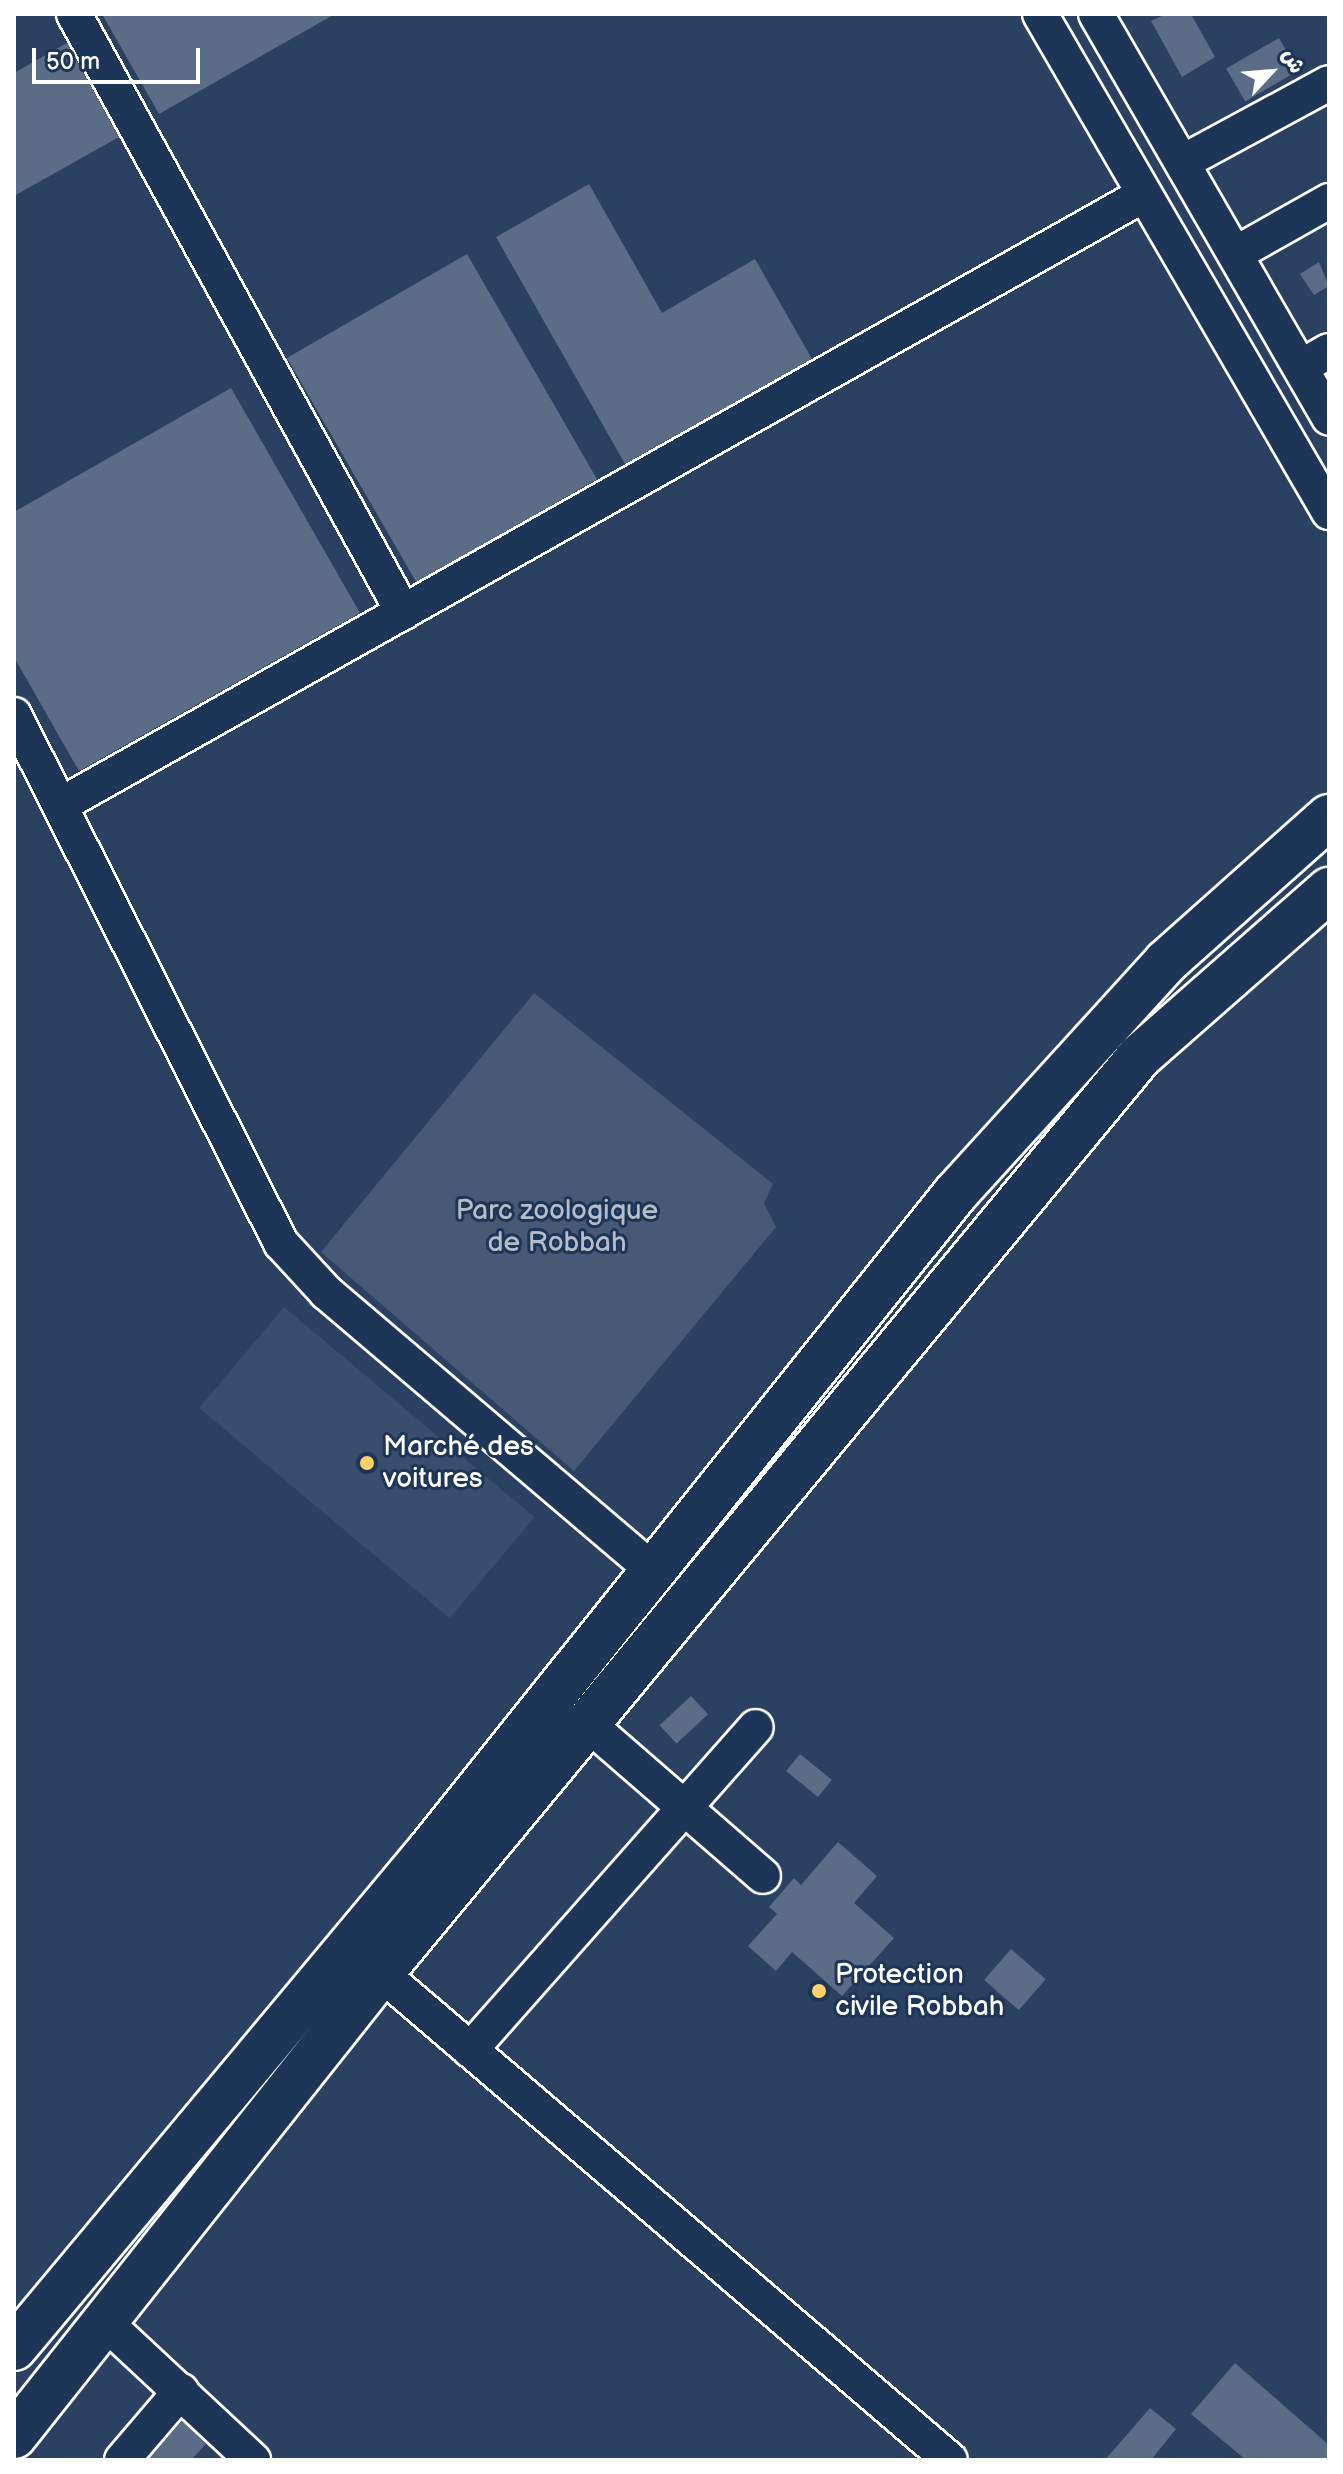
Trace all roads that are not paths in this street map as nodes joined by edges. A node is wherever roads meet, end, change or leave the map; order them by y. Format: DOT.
graph roads {
  1 [pos="74,14"];
  2 [pos="1040,14"];
  3 [pos="1096,14"];
  4 [pos="1329,83"];
  5 [pos="1183,162"];
  6 [pos="1143,195"];
  7 [pos="1329,201"];
  8 [pos="1235,254"];
  9 [pos="1315,359"];
  10 [pos="1329,418"];
  11 [pos="1329,512"];
  12 [pos="403,612"];
  13 [pos="14,715"];
  14 [pos="64,803"];
  15 [pos="1329,817"];
  16 [pos="1329,890"];
  17 [pos="654,1571"];
  18 [pos="587,1723"];
  19 [pos="756,1727"];
  20 [pos="684,1807"];
  21 [pos="763,1876"];
  22 [pos="365,1960"];
  23 [pos="470,2050"];
  24 [pos="107,2324"];
  25 [pos="14,2348"];
  26 [pos="181,2391"];
  27 [pos="14,2436"];
  28 [pos="122,2460"];
  29 [pos="253,2460"];
  30 [pos="950,2460"];
  1 -- 12 [label="street"];
  2 -- 6 [label="street"];
  3 -- 5 [label="street"];
  4 -- 5 [label="street"];
  5 -- 8 [label="street"];
  6 -- 11 [label="street"];
  6 -- 12 [label="street"];
  7 -- 8 [label="street"];
  8 -- 9 [label="street"];
  9 -- 10 [label="street"];
  12 -- 14 [label="street"];
  13 -- 14 [label="street"];
  14 -- 17 [label="street"];
  15 -- 17 [label="highway"];
  16 -- 18 [label="highway"];
  17 -- 22 [label="highway"];
  18 -- 20 [label="street"];
  18 -- 22 [label="highway"];
  19 -- 20 [label="street"];
  20 -- 21 [label="street"];
  20 -- 23 [label="street"];
  22 -- 23 [label="street"];
  22 -- 24 [label="highway"];
  22 -- 25 [label="highway"];
  23 -- 30 [label="street"];
  24 -- 26 [label="street"];
  24 -- 27 [label="highway"];
  26 -- 28 [label="street"];
  26 -- 29 [label="street"];
}
